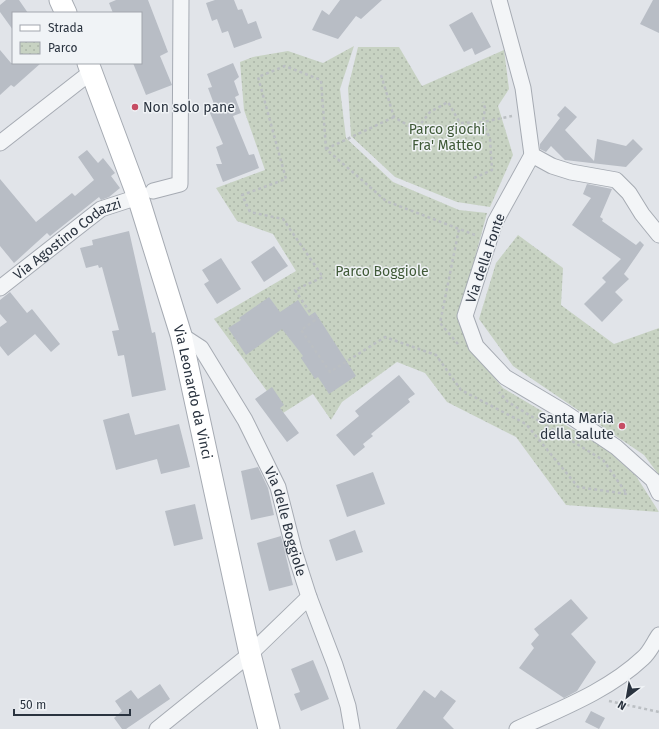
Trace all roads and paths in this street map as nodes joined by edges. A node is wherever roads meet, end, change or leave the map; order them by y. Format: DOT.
graph roads {
  1 [pos="60,0"];
  2 [pos="181,0"];
  3 [pos="499,0"];
  4 [pos="66,12"];
  5 [pos="89,68"];
  6 [pos="381,75"];
  7 [pos="483,102"];
  8 [pos="526,113"];
  9 [pos="394,117"];
  10 [pos="483,122"];
  11 [pos="0,143"];
  12 [pos="326,149"];
  13 [pos="532,155"];
  14 [pos="474,178"];
  15 [pos="146,194"];
  16 [pos="659,235"];
  17 [pos="0,288"];
  18 [pos="181,335"];
  19 [pos="460,346"];
  20 [pos="498,391"];
  21 [pos="659,493"];
  22 [pos="308,597"];
  23 [pos="659,635"];
  24 [pos="250,654"];
  25 [pos="588,696"];
  26 [pos="659,712"];
  27 [pos="157,729"];
  28 [pos="269,729"];
  29 [pos="352,729"];
  30 [pos="517,729"];
  1 -- 4 [label="street"];
  2 -- 15 [label="street, Via Agostino Codazzi"];
  3 -- 8 [label="street"];
  5 -- 11 [label="street"];
  5 -- 15 [label="street, Via Leonardo da Vinci"];
  6 -- 9 [label="path"];
  7 -- 10 [label="path"];
  8 -- 10 [label="path"];
  8 -- 13 [label="street"];
  9 -- 10 [label="path"];
  9 -- 12 [label="path"];
  10 -- 14 [label="path"];
  12 -- 19 [label="path"];
  12 -- 20 [label="path"];
  13 -- 16 [label="street"];
  13 -- 21 [label="street, Via della Fonte"];
  15 -- 17 [label="street, Via Agostino Codazzi"];
  15 -- 18 [label="street, Via Leonardo da Vinci"];
  18 -- 22 [label="street, Via delle Boggiole"];
  18 -- 24 [label="street, Via Leonardo da Vinci"];
  22 -- 24 [label="street"];
  22 -- 29 [label="street, Via delle Boggiole"];
  23 -- 25 [label="street"];
  24 -- 27 [label="street"];
  24 -- 28 [label="street, Via Leonardo da Vinci"];
  25 -- 26 [label="path"];
  25 -- 30 [label="street"];
}
